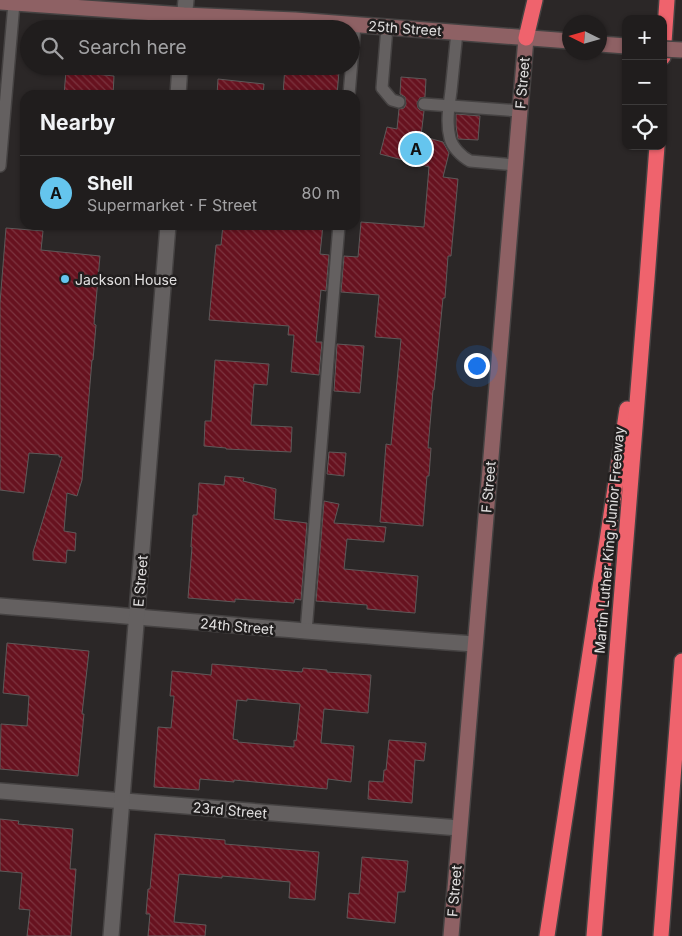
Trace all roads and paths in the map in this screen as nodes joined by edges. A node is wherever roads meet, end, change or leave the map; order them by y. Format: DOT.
graph roads {
  1 [pos="535,0"];
  2 [pos="667,0"];
  3 [pos="7,2"];
  4 [pos="184,15"];
  5 [pos="666,15"];
  6 [pos="295,20"];
  7 [pos="360,25"];
  8 [pos="387,27"];
  9 [pos="457,32"];
  10 [pos="526,38"];
  11 [pos="562,41"];
  12 [pos="607,45"];
  13 [pos="622,46"];
  14 [pos="667,49"];
  15 [pos="682,50"];
  16 [pos="179,75"];
  17 [pos="351,75"];
  18 [pos="178,90"];
  19 [pos="349,90"];
  20 [pos="399,102"];
  21 [pos="424,104"];
  22 [pos="449,106"];
  23 [pos="520,110"];
  24 [pos="657,150"];
  25 [pos="515,165"];
  26 [pos="0,166"];
  27 [pos="168,230"];
  28 [pos="339,230"];
  29 [pos="647,279"];
  30 [pos="0,606"];
  31 [pos="137,617"];
  32 [pos="306,632"];
  33 [pos="474,644"];
  34 [pos="682,661"];
  35 [pos="0,791"];
  36 [pos="122,801"];
  37 [pos="460,828"];
  38 [pos="661,934"];
  39 [pos="110,936"];
  40 [pos="451,936"];
  41 [pos="547,936"];
  42 [pos="594,936"];
  1 -- 10 [label="highway"];
  2 -- 5 [label="highway"];
  3 -- 4 [label="main road, 25th Street"];
  3 -- 26 [label="lane"];
  4 -- 6 [label="main road, 25th Street"];
  7 -- 8 [label="main road, 25th Street"];
  8 -- 9 [label="main road, 25th Street"];
  8 -- 20 [label="lane"];
  9 -- 10 [label="main road, 25th Street"];
  9 -- 22 [label="lane"];
  10 -- 11 [label="main road, 25th Street"];
  10 -- 23 [label="main road, F Street"];
  12 -- 13 [label="main road"];
  14 -- 15 [label="main road, bridge"];
  16 -- 18 [label="street"];
  17 -- 19 [label="lane"];
  21 -- 22 [label="lane"];
  22 -- 23 [label="lane"];
  22 -- 25 [label="lane"];
  23 -- 25 [label="main road, F Street"];
  24 -- 29 [label="highway, Martin Luther King Junior Freeway"];
  25 -- 33 [label="main road, F Street"];
  27 -- 31 [label="street, E Street"];
  28 -- 32 [label="lane"];
  29 -- 41 [label="highway"];
  29 -- 42 [label="highway, Martin Luther King Junior Freeway"];
  30 -- 31 [label="street, 24th Street"];
  31 -- 32 [label="street, 24th Street"];
  31 -- 36 [label="street, E Street"];
  32 -- 33 [label="street, 24th Street"];
  33 -- 37 [label="main road, F Street"];
  34 -- 38 [label="highway"];
  35 -- 36 [label="street, 23rd Street"];
  36 -- 37 [label="street, 23rd Street"];
  36 -- 39 [label="street, E Street"];
  37 -- 40 [label="main road, F Street"];
}
